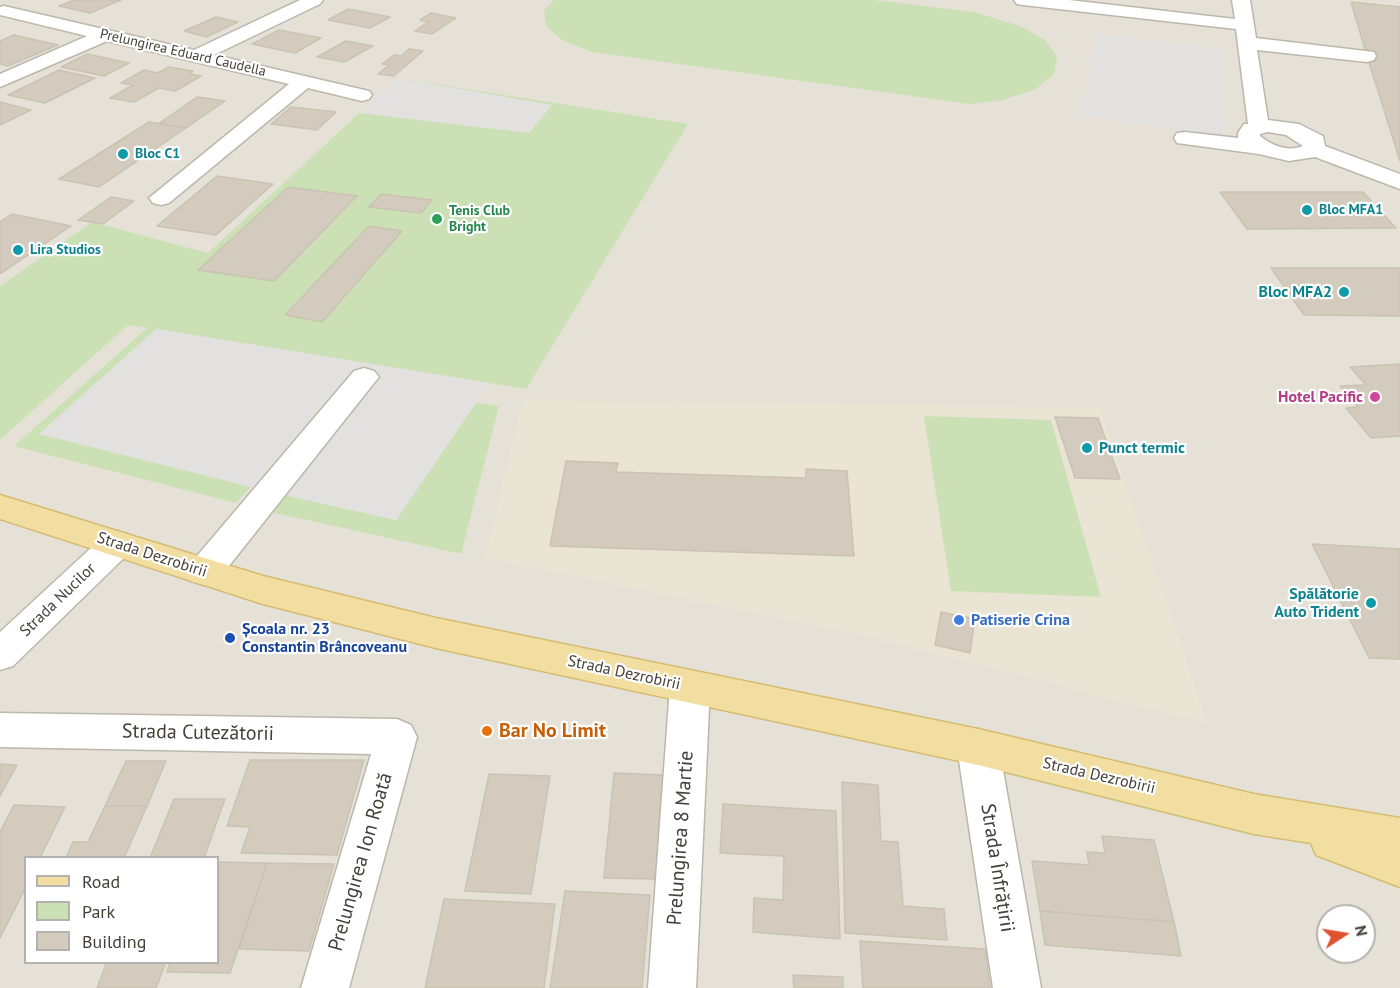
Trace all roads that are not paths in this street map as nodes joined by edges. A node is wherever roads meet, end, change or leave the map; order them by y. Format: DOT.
graph roads {
  1 [pos="34,0"];
  2 [pos="314,0"];
  3 [pos="1023,0"];
  4 [pos="1241,0"];
  5 [pos="2,12"];
  6 [pos="1245,34"];
  7 [pos="105,35"];
  8 [pos="196,56"];
  9 [pos="1367,56"];
  10 [pos="0,81"];
  11 [pos="304,82"];
  12 [pos="362,95"];
  13 [pos="1260,137"];
  14 [pos="1185,138"];
  15 [pos="1400,182"];
  16 [pos="161,198"];
  17 [pos="364,377"];
  18 [pos="0,507"];
  19 [pos="117,544"];
  20 [pos="204,572"];
  21 [pos="0,655"];
  22 [pos="690,687"];
  23 [pos="0,730"];
  24 [pos="397,737"];
  25 [pos="978,747"];
  26 [pos="1254,813"];
  27 [pos="1400,838"];
  28 [pos="1400,866"];
  29 [pos="325,988"];
  30 [pos="672,988"];
  31 [pos="1017,988"];
  1 -- 5 [label="street"];
  2 -- 8 [label="street"];
  3 -- 6 [label="street"];
  4 -- 6 [label="street"];
  5 -- 7 [label="street, Prelungirea Eduard Caudella"];
  6 -- 9 [label="street"];
  6 -- 13 [label="street"];
  7 -- 8 [label="street, Prelungirea Eduard Caudella"];
  7 -- 10 [label="street"];
  8 -- 11 [label="street, Prelungirea Eduard Caudella"];
  11 -- 12 [label="street, Prelungirea Eduard Caudella"];
  11 -- 16 [label="street"];
  13 -- 14 [label="street"];
  13 -- 15 [label="street"];
  17 -- 20 [label="street"];
  18 -- 19 [label="main road, Strada Dezrobirii"];
  19 -- 20 [label="main road, Strada Dezrobirii"];
  19 -- 21 [label="street, Strada Nucilor"];
  20 -- 22 [label="main road, Strada Dezrobirii"];
  22 -- 25 [label="main road, Strada Dezrobirii"];
  22 -- 30 [label="street, Prelungirea 8 Martie"];
  23 -- 24 [label="street, Strada Cutezătorii"];
  24 -- 29 [label="street, Prelungirea Ion Roată"];
  25 -- 26 [label="main road, Strada Dezrobirii"];
  25 -- 31 [label="street, Strada Înfrățirii"];
  26 -- 27 [label="main road, Strada Dezrobirii"];
  26 -- 28 [label="main road, Strada Dezrobirii"];
}
